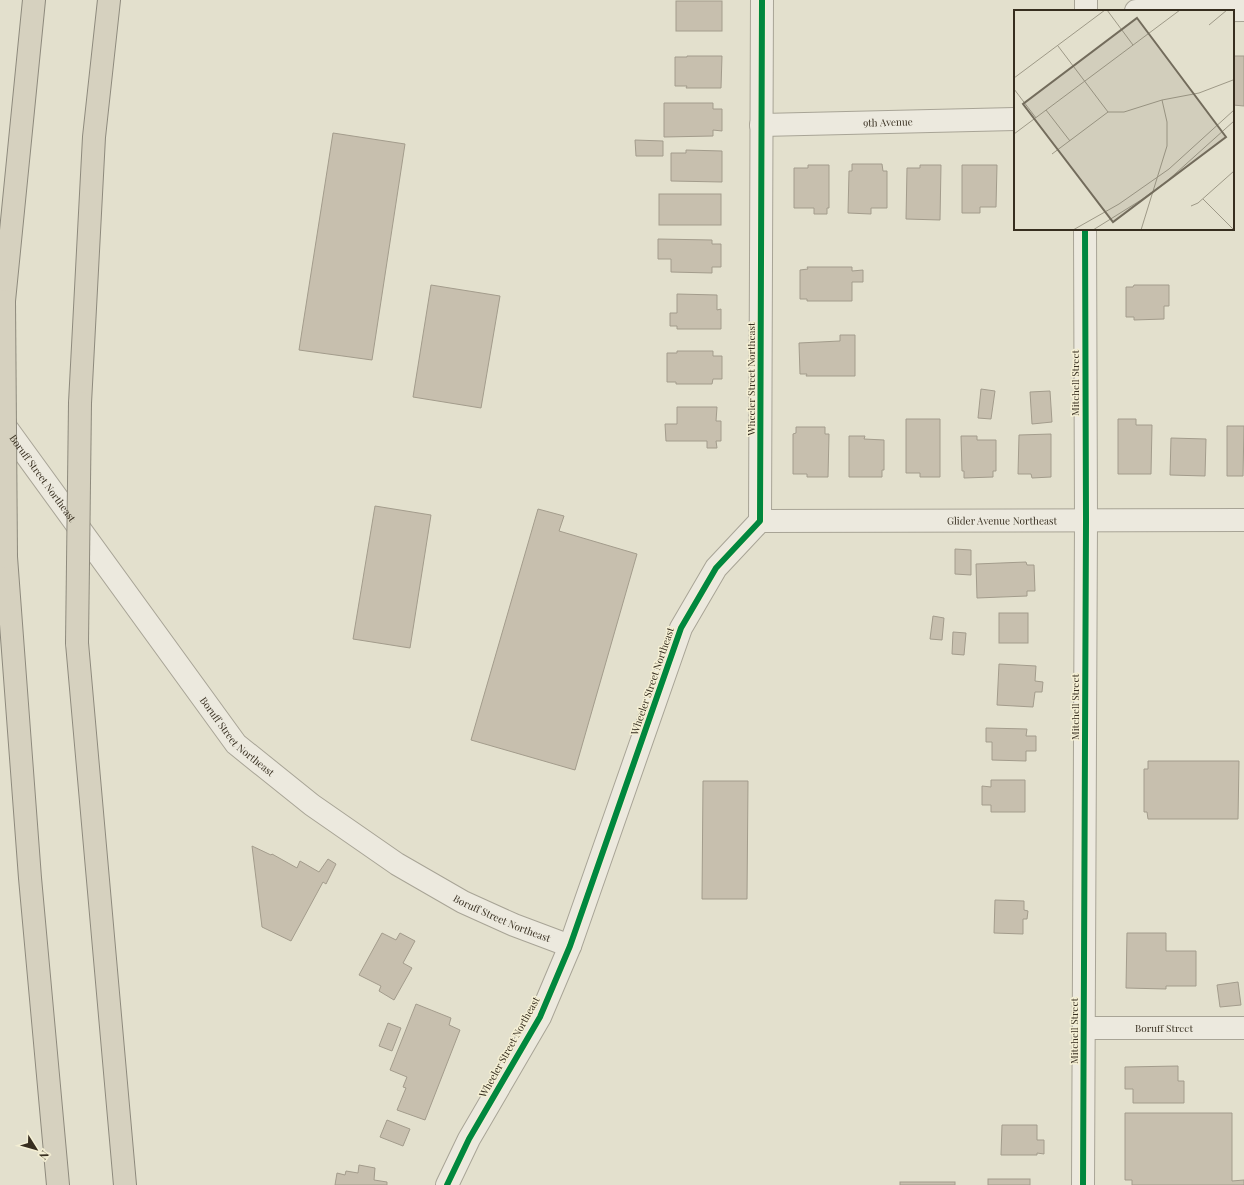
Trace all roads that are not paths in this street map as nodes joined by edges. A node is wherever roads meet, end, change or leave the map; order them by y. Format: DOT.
graph roads {
  1 [pos="34,0"];
  2 [pos="109,0"];
  3 [pos="762,0"];
  4 [pos="1234,10"];
  5 [pos="1244,10"];
  6 [pos="1014,119"];
  7 [pos="761,125"];
  8 [pos="1085,230"];
  9 [pos="0,419"];
  10 [pos="1244,520"];
  11 [pos="760,521"];
  12 [pos="1086,521"];
  13 [pos="570,946"];
  14 [pos="1084,1028"];
  15 [pos="1244,1028"];
  16 [pos="58,1185"];
  17 [pos="125,1185"];
  18 [pos="447,1185"];
  19 [pos="1083,1185"];
  1 -- 16 [label="highway, bridge"];
  2 -- 17 [label="highway, bridge"];
  3 -- 7 [label="street, Wheeler Street Northeast"];
  4 -- 5 [label="street"];
  6 -- 7 [label="street, 9th Avenue"];
  7 -- 11 [label="street, Wheeler Street Northeast"];
  8 -- 12 [label="street, Mitchell Street"];
  9 -- 13 [label="street, Boruff Street Northeast"];
  10 -- 12 [label="street, Glider Avenue Northeast"];
  11 -- 12 [label="street, Glider Avenue Northeast"];
  11 -- 13 [label="street, Wheeler Street Northeast"];
  12 -- 14 [label="street, Mitchell Street"];
  13 -- 18 [label="street, Wheeler Street Northeast"];
  14 -- 15 [label="street, Boruff Street"];
  14 -- 19 [label="street, Mitchell Street"];
}
